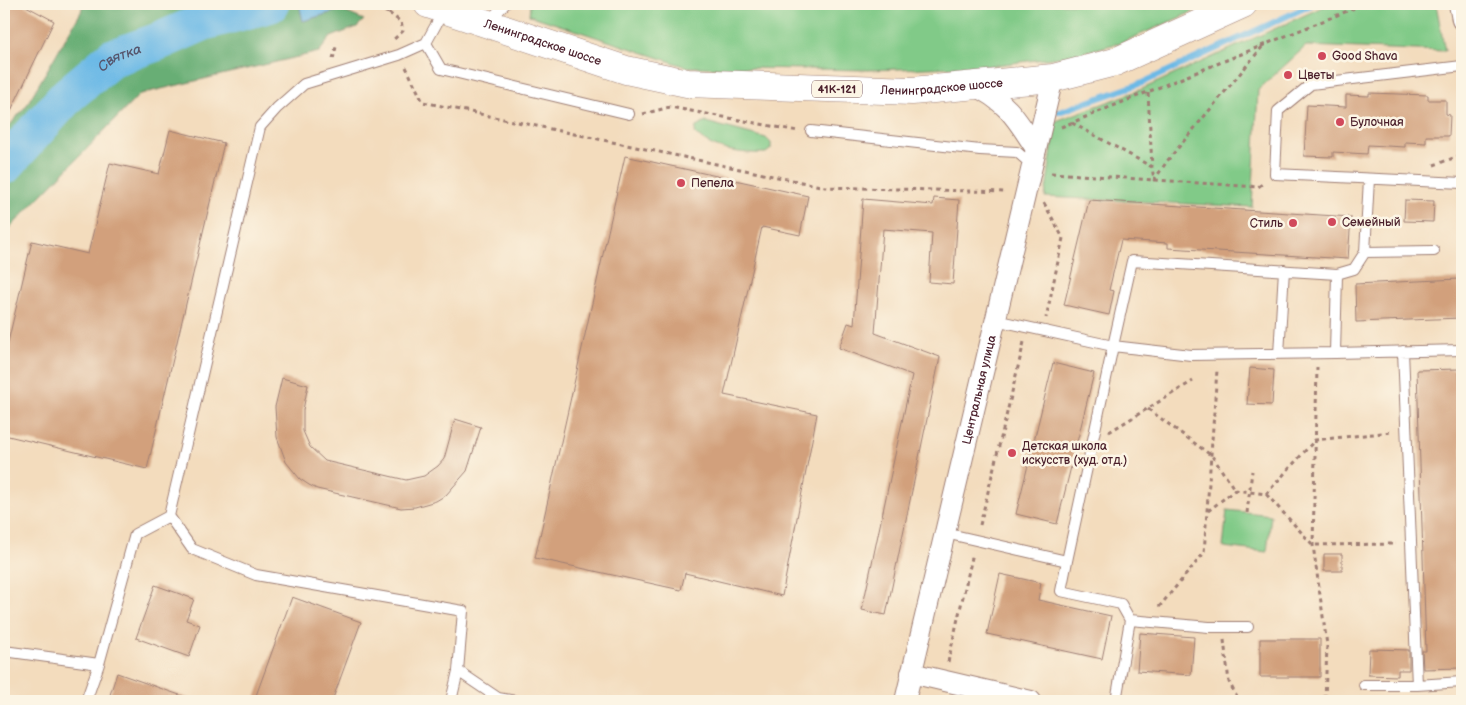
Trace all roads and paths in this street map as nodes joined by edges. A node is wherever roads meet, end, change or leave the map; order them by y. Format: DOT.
graph roads {
  1 [pos="362,4"];
  2 [pos="376,4"];
  3 [pos="505,4"];
  4 [pos="1243,4"];
  5 [pos="1365,4"];
  6 [pos="1459,4"];
  7 [pos="436,7"];
  8 [pos="374,12"];
  9 [pos="1462,20"];
  10 [pos="486,23"];
  11 [pos="426,43"];
  12 [pos="1264,45"];
  13 [pos="399,55"];
  14 [pos="1462,66"];
  15 [pos="1053,78"];
  16 [pos="972,85"];
  17 [pos="1148,93"];
  18 [pos="630,114"];
  19 [pos="1072,123"];
  20 [pos="1058,128"];
  21 [pos="811,131"];
  22 [pos="1037,162"];
  23 [pos="1152,167"];
  24 [pos="1275,174"];
  25 [pos="1369,179"];
  26 [pos="1154,180"];
  27 [pos="1462,183"];
  28 [pos="1026,193"];
  29 [pos="1434,251"];
  30 [pos="1365,252"];
  31 [pos="1284,270"];
  32 [pos="1337,274"];
  33 [pos="995,320"];
  34 [pos="1028,327"];
  35 [pos="1043,330"];
  36 [pos="1113,346"];
  37 [pos="1462,350"];
  38 [pos="1403,352"];
  39 [pos="1335,353"];
  40 [pos="1279,354"];
  41 [pos="1317,354"];
  42 [pos="1218,355"];
  43 [pos="1193,381"];
  44 [pos="1148,409"];
  45 [pos="1406,431"];
  46 [pos="1315,440"];
  47 [pos="1092,443"];
  48 [pos="1212,456"];
  49 [pos="1252,471"];
  50 [pos="1236,490"];
  51 [pos="1250,492"];
  52 [pos="1266,494"];
  53 [pos="1208,512"];
  54 [pos="1248,513"];
  55 [pos="169,516"];
  56 [pos="945,532"];
  57 [pos="976,540"];
  58 [pos="1411,544"];
  59 [pos="1313,545"];
  60 [pos="1067,561"];
  61 [pos="1130,620"];
  62 [pos="1148,621"];
  63 [pos="1223,627"];
  64 [pos="1248,628"];
  65 [pos="4,651"];
  66 [pos="99,664"];
  67 [pos="458,671"];
  68 [pos="911,673"];
  69 [pos="944,680"];
  70 [pos="1462,682"];
  71 [pos="1364,685"];
  72 [pos="1417,685"];
  73 [pos="86,701"];
  74 [pos="452,701"];
  75 [pos="516,701"];
  76 [pos="906,701"];
  77 [pos="1031,701"];
  78 [pos="1116,701"];
  79 [pos="1239,701"];
  80 [pos="1326,701"];
  1 -- 13 [label="path, bridge"];
  2 -- 8 [label="path"];
  3 -- 10 [label="lane"];
  4 -- 15 [label="main road, Ленинградское шоссе / 41К-121"];
  5 -- 12 [label="path"];
  6 -- 9 [label="street"];
  7 -- 10 [label="main road, Ленинградское шоссе / 41К-121"];
  7 -- 11 [label="lane"];
  10 -- 16 [label="main road, Ленинградское шоссе / 41К-121"];
  11 -- 13 [label="lane"];
  11 -- 18 [label="lane"];
  12 -- 17 [label="path"];
  12 -- 26 [label="path"];
  13 -- 28 [label="path"];
  13 -- 55 [label="lane"];
  14 -- 24 [label="lane"];
  15 -- 16 [label="main road, Ленинградское шоссе / 41К-121"];
  15 -- 22 [label="street, Центральная улица"];
  16 -- 22 [label="street"];
  17 -- 19 [label="path"];
  17 -- 23 [label="path"];
  18 -- 21 [label="path"];
  19 -- 20 [label="path"];
  19 -- 23 [label="path"];
  21 -- 22 [label="lane"];
  22 -- 26 [label="path"];
  22 -- 28 [label="street, Центральная улица"];
  23 -- 26 [label="path"];
  24 -- 25 [label="lane"];
  24 -- 26 [label="path"];
  25 -- 27 [label="lane"];
  25 -- 30 [label="lane"];
  28 -- 33 [label="street, Центральная улица"];
  28 -- 35 [label="path"];
  29 -- 30 [label="lane"];
  30 -- 32 [label="lane"];
  31 -- 32 [label="lane"];
  31 -- 36 [label="lane"];
  31 -- 40 [label="lane"];
  32 -- 39 [label="lane"];
  33 -- 34 [label="lane"];
  33 -- 56 [label="street, Центральная улица"];
  34 -- 35 [label="lane"];
  34 -- 57 [label="path"];
  35 -- 36 [label="lane"];
  36 -- 42 [label="lane"];
  36 -- 47 [label="lane"];
  37 -- 38 [label="lane"];
  38 -- 39 [label="lane"];
  38 -- 45 [label="lane"];
  39 -- 41 [label="lane"];
  40 -- 41 [label="lane"];
  40 -- 42 [label="lane"];
  41 -- 46 [label="path"];
  42 -- 48 [label="path"];
  43 -- 44 [label="path"];
  44 -- 47 [label="path"];
  44 -- 48 [label="path"];
  45 -- 46 [label="path"];
  45 -- 58 [label="lane"];
  46 -- 52 [label="path"];
  46 -- 59 [label="path"];
  47 -- 60 [label="lane"];
  48 -- 50 [label="path"];
  48 -- 53 [label="path"];
  49 -- 51 [label="path"];
  50 -- 51 [label="path"];
  50 -- 53 [label="path"];
  51 -- 52 [label="path"];
  51 -- 54 [label="path"];
  52 -- 59 [label="path"];
  53 -- 62 [label="path"];
  55 -- 66 [label="lane"];
  55 -- 67 [label="lane"];
  56 -- 57 [label="lane"];
  56 -- 68 [label="street, Центральная улица"];
  57 -- 60 [label="lane"];
  57 -- 69 [label="path"];
  58 -- 59 [label="path"];
  58 -- 72 [label="lane"];
  59 -- 80 [label="path"];
  60 -- 61 [label="lane"];
  61 -- 62 [label="lane"];
  61 -- 78 [label="lane"];
  62 -- 63 [label="lane"];
  63 -- 64 [label="lane"];
  63 -- 79 [label="path"];
  65 -- 66 [label="lane"];
  66 -- 73 [label="lane"];
  67 -- 74 [label="lane"];
  67 -- 75 [label="lane"];
  68 -- 69 [label="street"];
  68 -- 76 [label="street, Центральная улица"];
  69 -- 77 [label="street"];
  70 -- 72 [label="lane"];
  71 -- 72 [label="lane"];
}
